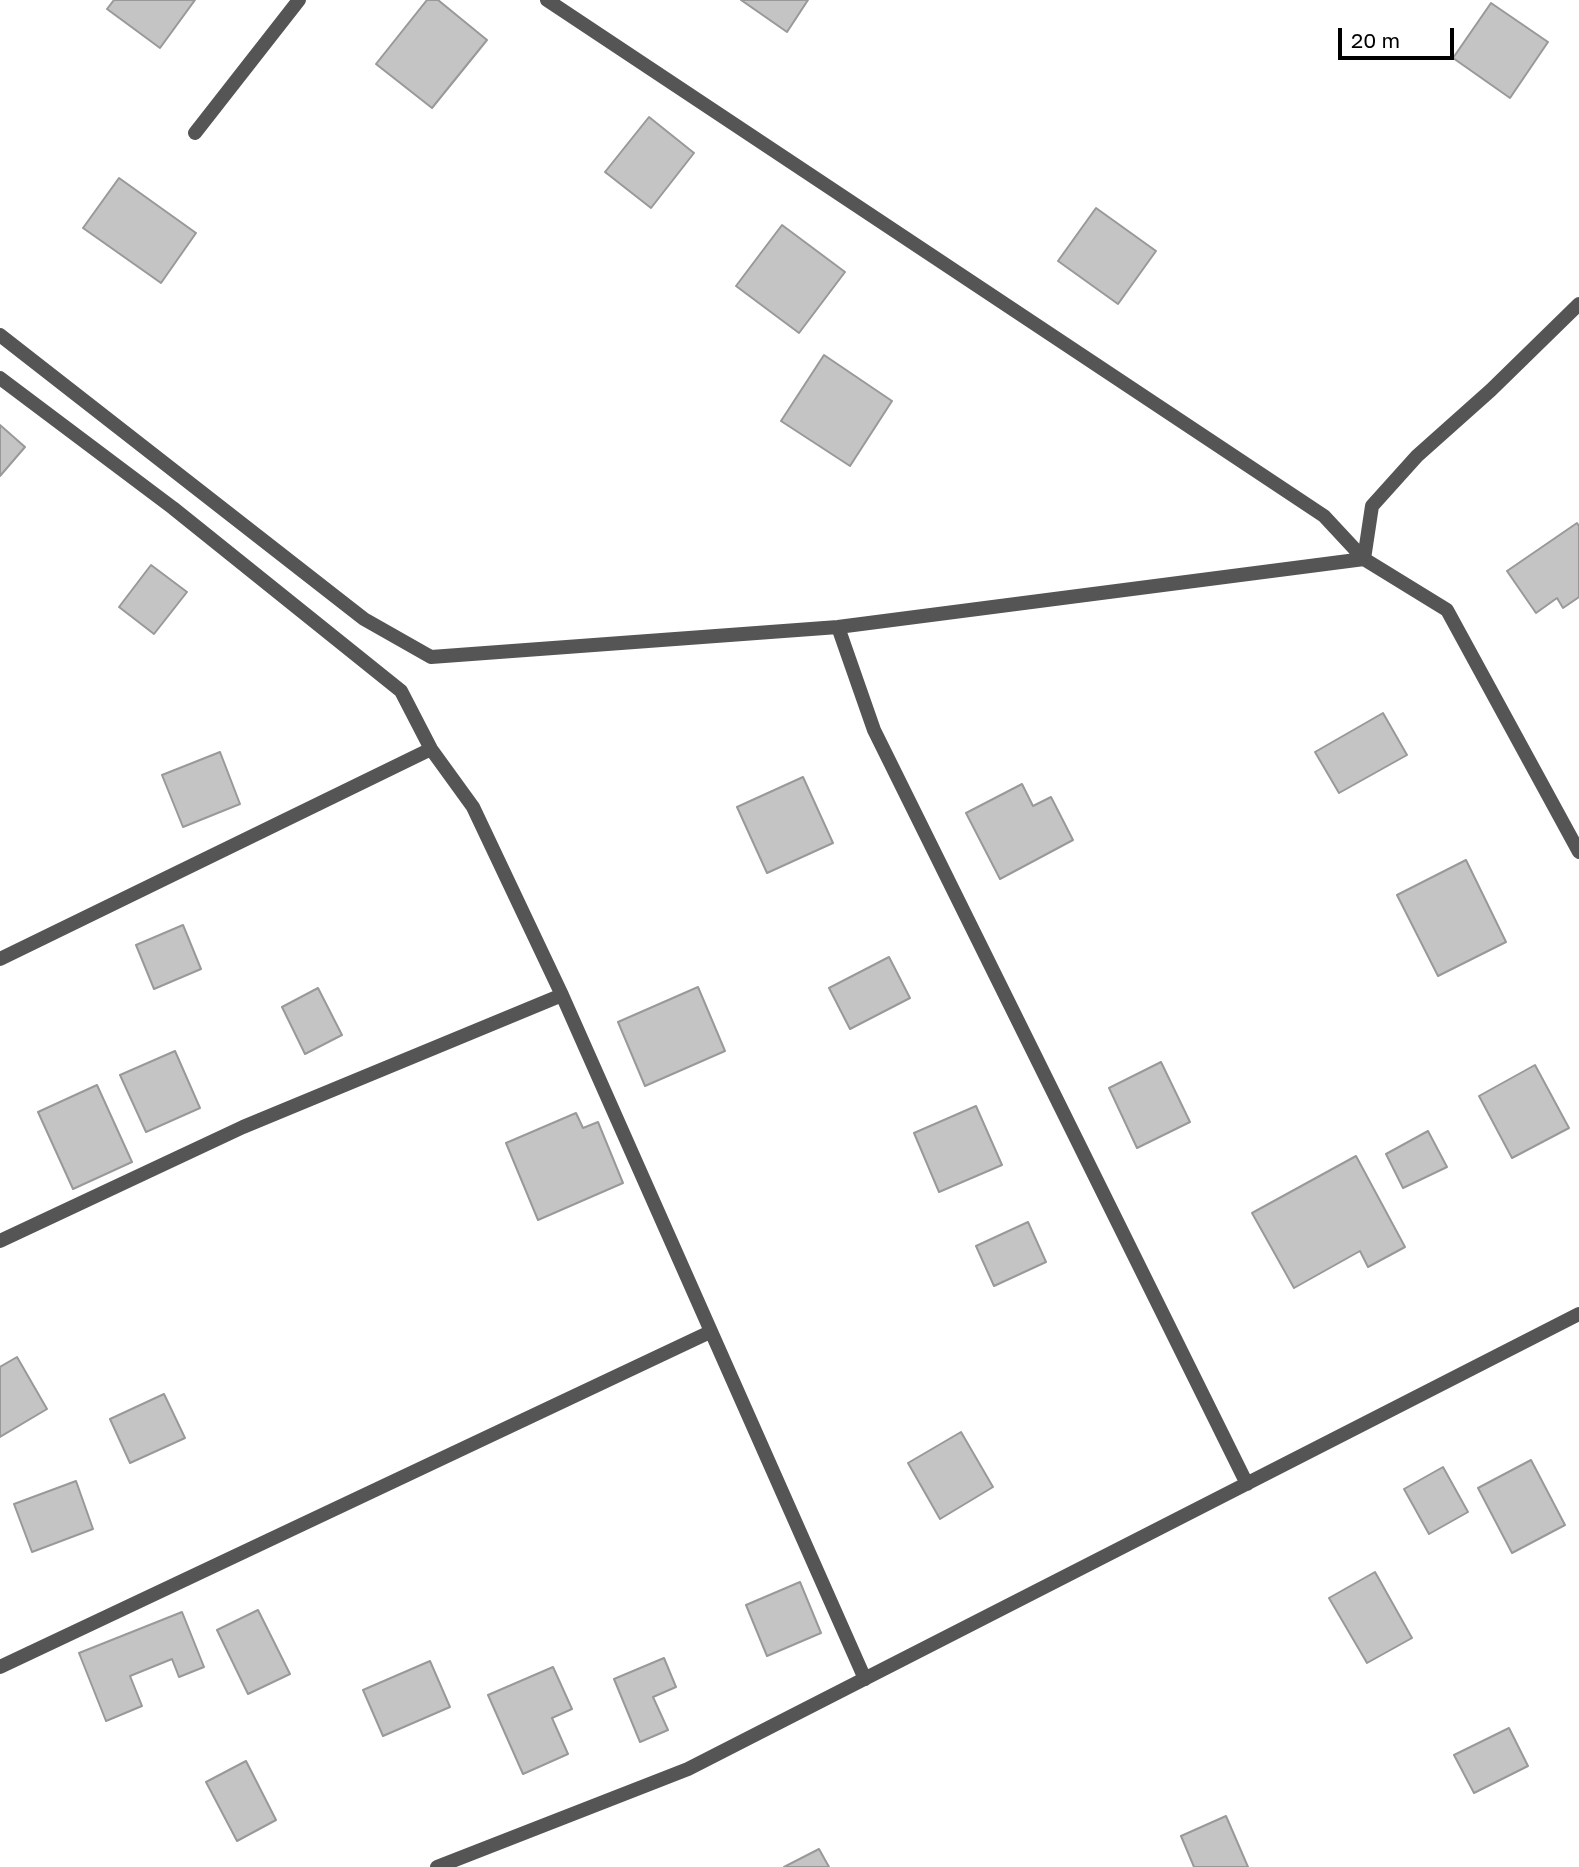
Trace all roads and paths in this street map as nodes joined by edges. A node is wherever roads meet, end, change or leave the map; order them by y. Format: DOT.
graph roads {
  1 [pos="299,0"];
  2 [pos="547,0"];
  3 [pos="195,133"];
  4 [pos="1579,304"];
  5 [pos="0,335"];
  6 [pos="0,378"];
  7 [pos="1364,559"];
  8 [pos="838,627"];
  9 [pos="431,749"];
  10 [pos="1579,852"];
  11 [pos="0,958"];
  12 [pos="562,995"];
  13 [pos="0,1241"];
  14 [pos="1579,1314"];
  15 [pos="710,1332"];
  16 [pos="1247,1484"];
  17 [pos="0,1667"];
  18 [pos="865,1679"];
  19 [pos="437,1867"];
  1 -- 3 [label="lane"];
  2 -- 7 [label="lane"];
  4 -- 7 [label="lane"];
  5 -- 8 [label="lane"];
  6 -- 9 [label="lane"];
  7 -- 8 [label="lane"];
  7 -- 10 [label="lane"];
  8 -- 16 [label="lane"];
  9 -- 11 [label="lane"];
  9 -- 12 [label="lane"];
  12 -- 13 [label="lane"];
  12 -- 15 [label="lane"];
  14 -- 16 [label="lane"];
  15 -- 17 [label="lane"];
  15 -- 18 [label="lane"];
  16 -- 18 [label="lane"];
  18 -- 19 [label="lane"];
}
